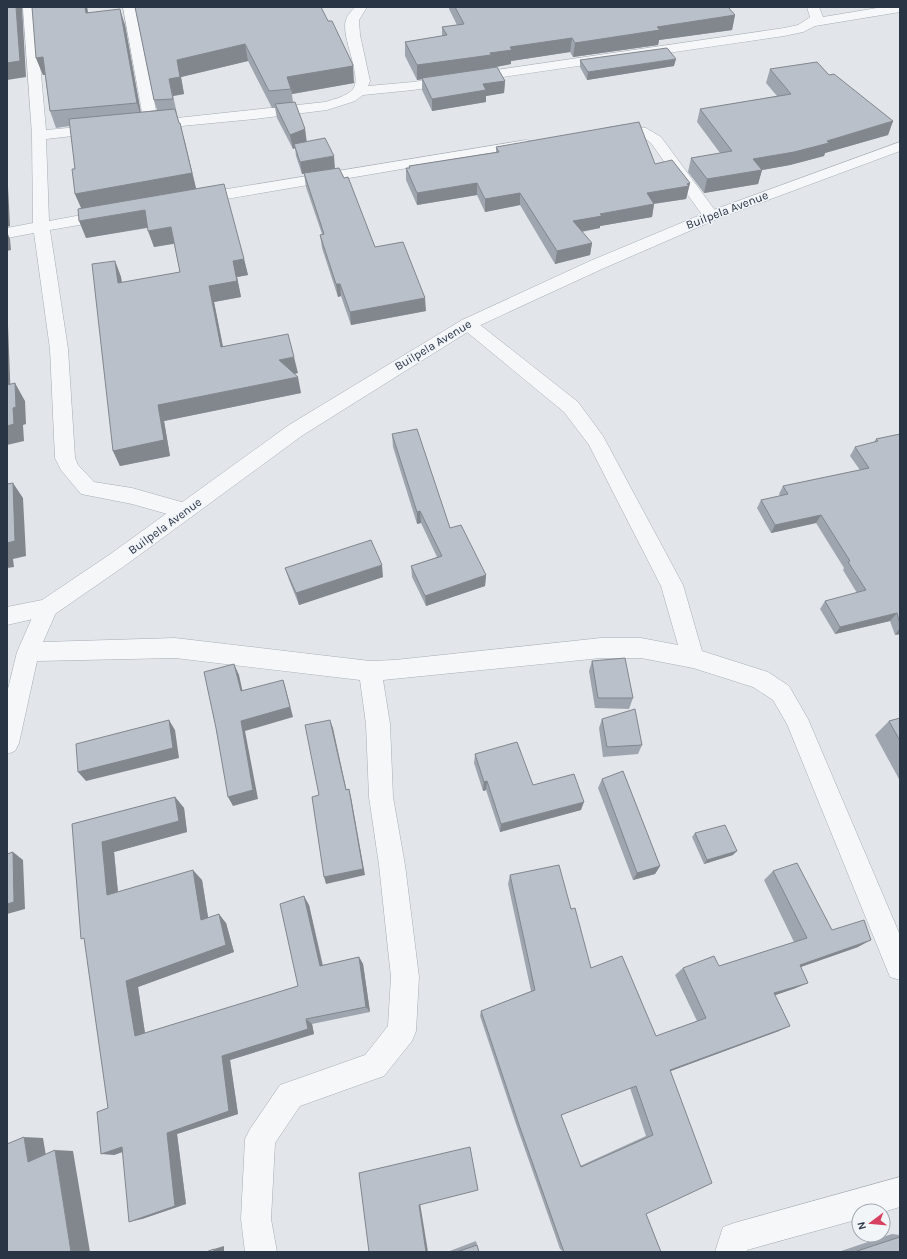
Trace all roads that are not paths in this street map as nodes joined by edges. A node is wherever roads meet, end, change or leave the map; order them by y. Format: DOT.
graph roads {
  1 [pos="29,7"];
  2 [pos="129,7"];
  3 [pos="361,7"];
  4 [pos="813,7"];
  5 [pos="900,8"];
  6 [pos="812,23"];
  7 [pos="360,91"];
  8 [pos="152,124"];
  9 [pos="137,126"];
  10 [pos="114,128"];
  11 [pos="601,132"];
  12 [pos="38,135"];
  13 [pos="541,142"];
  14 [pos="900,146"];
  15 [pos="179,202"];
  16 [pos="125,212"];
  17 [pos="711,216"];
  18 [pos="41,227"];
  19 [pos="7,232"];
  20 [pos="468,324"];
  21 [pos="185,511"];
  22 [pos="47,608"];
  23 [pos="7,616"];
  24 [pos="28,652"];
  25 [pos="693,658"];
  26 [pos="370,671"];
  27 [pos="7,743"];
  28 [pos="900,967"];
  29 [pos="900,1192"];
  30 [pos="261,1252"];
  31 [pos="731,1252"];
  1 -- 12 [label="street"];
  2 -- 8 [label="street"];
  3 -- 7 [label="street"];
  4 -- 6 [label="street"];
  5 -- 6 [label="street"];
  6 -- 7 [label="street"];
  7 -- 8 [label="street"];
  8 -- 9 [label="street"];
  10 -- 12 [label="street"];
  11 -- 17 [label="street"];
  12 -- 18 [label="street"];
  13 -- 15 [label="street"];
  14 -- 17 [label="street, Builpela Avenue"];
  16 -- 18 [label="street"];
  17 -- 20 [label="street, Builpela Avenue"];
  18 -- 19 [label="street"];
  18 -- 21 [label="street"];
  20 -- 21 [label="street, Builpela Avenue"];
  20 -- 25 [label="street"];
  21 -- 22 [label="street, Builpela Avenue"];
  22 -- 23 [label="street, Builpela Avenue"];
  22 -- 24 [label="street"];
  24 -- 26 [label="street"];
  24 -- 27 [label="street"];
  25 -- 26 [label="street"];
  25 -- 28 [label="street"];
  26 -- 30 [label="street"];
  29 -- 31 [label="street"];
}
